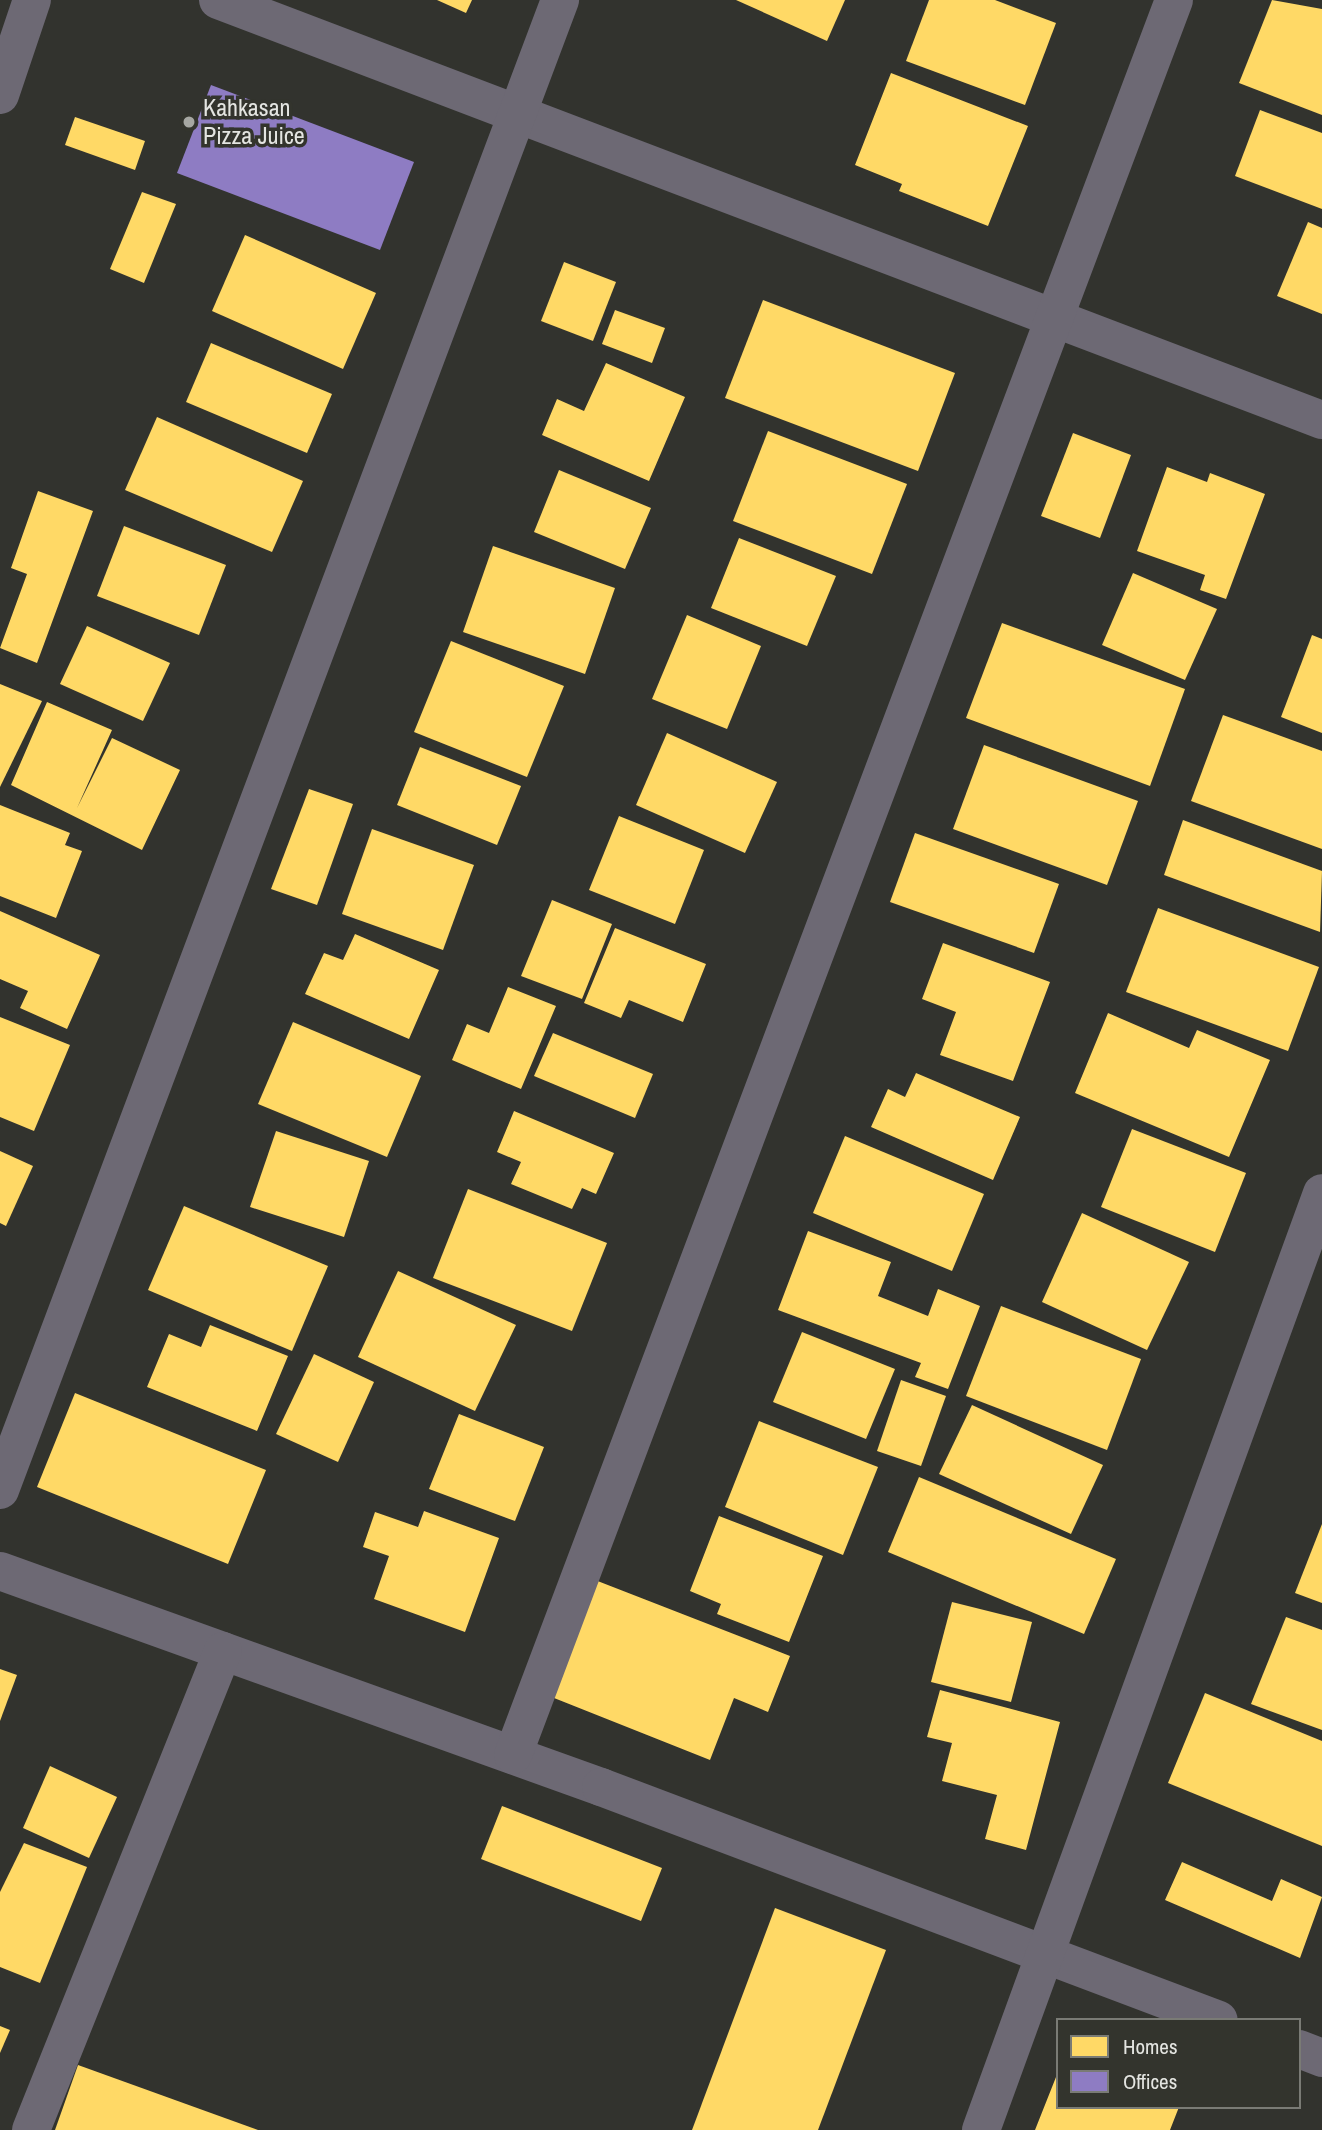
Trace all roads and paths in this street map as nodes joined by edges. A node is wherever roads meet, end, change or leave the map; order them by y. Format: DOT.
graph roads {
  1 [pos="32,0"];
  2 [pos="218,0"];
  3 [pos="560,0"];
  4 [pos="1174,0"];
  5 [pos="0,96"];
  6 [pos="516,113"];
  7 [pos="1052,318"];
  8 [pos="1322,420"];
  9 [pos="1322,1194"];
  10 [pos="0,1490"];
  11 [pos="0,1572"];
  12 [pos="223,1651"];
  13 [pos="513,1755"];
  14 [pos="1047,1956"];
  15 [pos="1214,2018"];
  16 [pos="1301,2050"];
  17 [pos="1322,2058"];
  18 [pos="31,2130"];
  19 [pos="981,2130"];
  1 -- 5 [label="street"];
  2 -- 6 [label="street"];
  3 -- 6 [label="street"];
  4 -- 7 [label="street"];
  6 -- 7 [label="street"];
  6 -- 10 [label="street"];
  7 -- 8 [label="street"];
  7 -- 13 [label="street"];
  9 -- 14 [label="street"];
  11 -- 12 [label="street"];
  12 -- 13 [label="street"];
  12 -- 18 [label="street"];
  13 -- 14 [label="street"];
  14 -- 15 [label="street"];
  14 -- 19 [label="street"];
  16 -- 17 [label="street"];
}
